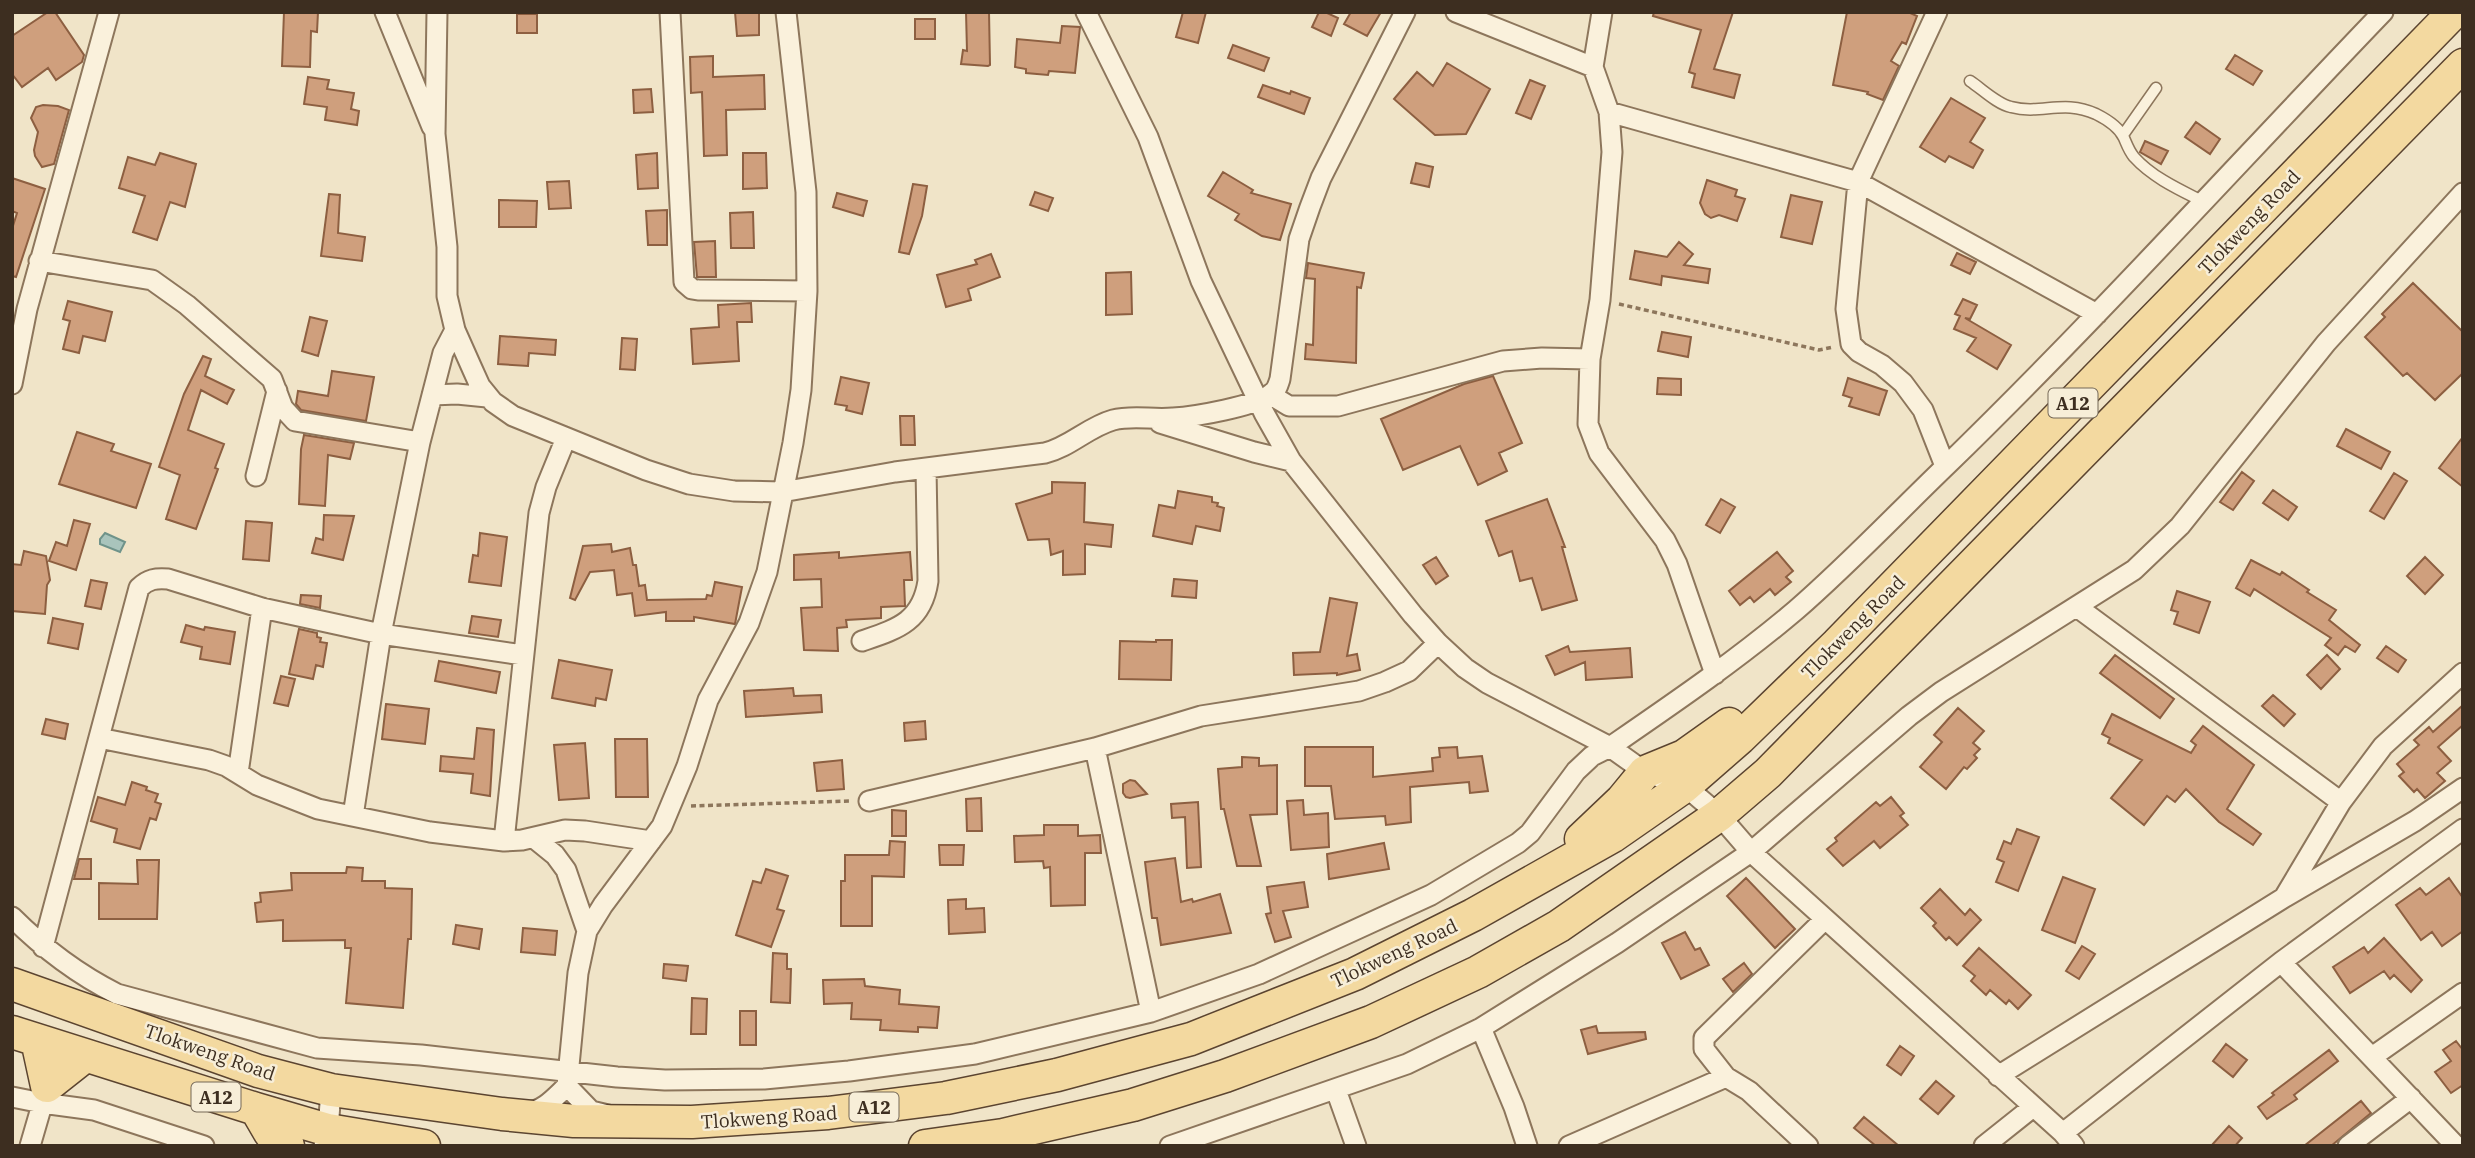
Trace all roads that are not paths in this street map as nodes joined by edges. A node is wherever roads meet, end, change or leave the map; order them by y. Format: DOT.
graph roads {
  1 [pos="108,12"];
  2 [pos="384,12"];
  3 [pos="437,12"];
  4 [pos="670,12"];
  5 [pos="786,12"];
  6 [pos="1086,12"];
  7 [pos="1405,12"];
  8 [pos="1456,12"];
  9 [pos="1602,12"];
  10 [pos="1937,12"];
  11 [pos="2383,12"];
  12 [pos="2454,12"];
  13 [pos="2463,65"];
  14 [pos="1593,67"];
  15 [pos="1970,81"];
  16 [pos="2156,88"];
  17 [pos="1609,112"];
  18 [pos="435,134"];
  19 [pos="2123,135"];
  20 [pos="1858,182"];
  21 [pos="2463,192"];
  22 [pos="2202,201"];
  23 [pos="39,261"];
  24 [pos="807,291"];
  25 [pos="2097,314"];
  26 [pos="455,330"];
  27 [pos="16,333"];
  28 [pos="1590,359"];
  29 [pos="12,384"];
  30 [pos="278,390"];
  31 [pos="432,396"];
  32 [pos="488,397"];
  33 [pos="1264,398"];
  34 [pos="1149,419"];
  35 [pos="566,438"];
  36 [pos="420,442"];
  37 [pos="1292,461"];
  38 [pos="1945,466"];
  39 [pos="926,468"];
  40 [pos="256,477"];
  41 [pos="782,492"];
  42 [pos="2077,607"];
  43 [pos="262,608"];
  44 [pos="381,634"];
  45 [pos="862,641"];
  46 [pos="1438,643"];
  47 [pos="523,655"];
  48 [pos="1819,662"];
  49 [pos="1715,674"];
  50 [pos="2463,674"];
  51 [pos="99,738"];
  52 [pos="1610,747"];
  53 [pos="1095,748"];
  54 [pos="1645,772"];
  55 [pos="238,773"];
  56 [pos="1685,786"];
  57 [pos="2463,788"];
  58 [pos="869,802"];
  59 [pos="2341,802"];
  60 [pos="1719,815"];
  61 [pos="353,816"];
  62 [pos="2463,829"];
  63 [pos="534,838"];
  64 [pos="504,841"];
  65 [pos="651,841"];
  66 [pos="1751,852"];
  67 [pos="1548,872"];
  68 [pos="2285,897"];
  69 [pos="12,917"];
  70 [pos="1825,919"];
  71 [pos="587,932"];
  72 [pos="43,947"];
  73 [pos="2281,962"];
  74 [pos="19,982"];
  75 [pos="2463,993"];
  76 [pos="1151,1012"];
  77 [pos="1481,1028"];
  78 [pos="24,1036"];
  79 [pos="85,1056"];
  80 [pos="2372,1057"];
  81 [pos="1726,1076"];
  82 [pos="1997,1076"];
  83 [pos="569,1079"];
  84 [pos="331,1090"];
  85 [pos="1336,1090"];
  86 [pos="44,1095"];
  87 [pos="12,1097"];
  88 [pos="2411,1098"];
  89 [pos="2033,1107"];
  90 [pos="256,1109"];
  91 [pos="502,1114"];
  92 [pos="630,1122"];
  93 [pos="326,1138"];
  94 [pos="2068,1139"];
  95 [pos="30,1146"];
  96 [pos="204,1146"];
  97 [pos="288,1146"];
  98 [pos="424,1146"];
  99 [pos="925,1146"];
  100 [pos="1170,1146"];
  101 [pos="1356,1146"];
  102 [pos="1527,1146"];
  103 [pos="1569,1146"];
  104 [pos="1808,1146"];
  105 [pos="1984,1146"];
  106 [pos="2348,1146"];
  107 [pos="2456,1146"];
  1 -- 23 [label="street"];
  2 -- 18 [label="street"];
  3 -- 18 [label="street"];
  4 -- 24 [label="street"];
  5 -- 24 [label="street"];
  6 -- 33 [label="street"];
  7 -- 33 [label="street"];
  8 -- 14 [label="street"];
  9 -- 14 [label="street"];
  10 -- 20 [label="street"];
  11 -- 22 [label="street"];
  12 -- 48 [label="main road, Tlokweng Road / A12"];
  13 -- 60 [label="main road, A12"];
  14 -- 17 [label="street"];
  15 -- 19 [label="lane"];
  16 -- 19 [label="lane"];
  17 -- 20 [label="street"];
  17 -- 28 [label="street"];
  18 -- 26 [label="street"];
  19 -- 22 [label="lane"];
  20 -- 25 [label="street"];
  20 -- 38 [label="street"];
  21 -- 42 [label="street"];
  22 -- 25 [label="street"];
  23 -- 27 [label="street"];
  23 -- 30 [label="street"];
  24 -- 41 [label="street"];
  25 -- 38 [label="street"];
  26 -- 31 [label="street"];
  26 -- 32 [label="street"];
  27 -- 29 [label="street"];
  28 -- 33 [label="street"];
  28 -- 49 [label="street"];
  30 -- 36 [label="street"];
  30 -- 40 [label="street"];
  31 -- 32 [label="street"];
  31 -- 36 [label="street"];
  32 -- 35 [label="street"];
  33 -- 34 [label="street"];
  33 -- 37 [label="street"];
  34 -- 37 [label="street"];
  34 -- 39 [label="street"];
  35 -- 41 [label="street"];
  35 -- 47 [label="street"];
  36 -- 44 [label="street"];
  37 -- 46 [label="street"];
  38 -- 49 [label="street"];
  39 -- 41 [label="street"];
  39 -- 45 [label="street"];
  41 -- 65 [label="street"];
  42 -- 59 [label="street"];
  42 -- 66 [label="street"];
  43 -- 44 [label="street"];
  43 -- 51 [label="street"];
  43 -- 55 [label="street"];
  44 -- 47 [label="street"];
  44 -- 61 [label="street"];
  46 -- 52 [label="street"];
  46 -- 53 [label="street"];
  47 -- 64 [label="street"];
  48 -- 54 [label="main road"];
  48 -- 56 [label="main road, Tlokweng Road / A12"];
  49 -- 52 [label="street"];
  50 -- 59 [label="street"];
  51 -- 55 [label="street"];
  51 -- 72 [label="street"];
  52 -- 54 [label="street"];
  52 -- 76 [label="street"];
  53 -- 58 [label="street"];
  53 -- 76 [label="street"];
  54 -- 56 [label="street"];
  54 -- 67 [label="main road"];
  55 -- 61 [label="street"];
  56 -- 60 [label="street"];
  56 -- 67 [label="main road, Tlokweng Road / A12"];
  57 -- 68 [label="street"];
  59 -- 68 [label="street"];
  60 -- 66 [label="street"];
  60 -- 99 [label="main road, A12"];
  61 -- 64 [label="street"];
  62 -- 73 [label="street"];
  63 -- 64 [label="street"];
  63 -- 65 [label="street"];
  63 -- 71 [label="street"];
  65 -- 71 [label="street"];
  66 -- 70 [label="street"];
  66 -- 77 [label="street"];
  67 -- 92 [label="main road, Tlokweng Road / A12"];
  68 -- 82 [label="street"];
  69 -- 72 [label="street"];
  70 -- 81 [label="street"];
  70 -- 82 [label="street"];
  71 -- 83 [label="street"];
  72 -- 83 [label="street"];
  73 -- 80 [label="street"];
  73 -- 94 [label="street"];
  74 -- 84 [label="main road, Tlokweng Road / A12"];
  75 -- 80 [label="street"];
  76 -- 83 [label="street"];
  77 -- 85 [label="street"];
  77 -- 102 [label="street"];
  78 -- 79 [label="main road, Tlokweng Road / A12"];
  78 -- 86 [label="main road"];
  79 -- 86 [label="main road"];
  79 -- 90 [label="main road, Tlokweng Road / A12"];
  80 -- 88 [label="street"];
  81 -- 103 [label="street"];
  81 -- 104 [label="street"];
  82 -- 89 [label="street"];
  83 -- 91 [label="street"];
  83 -- 92 [label="street"];
  84 -- 91 [label="main road, Tlokweng Road / A12"];
  84 -- 93 [label="street"];
  85 -- 100 [label="street"];
  85 -- 101 [label="street"];
  86 -- 87 [label="street"];
  86 -- 95 [label="street"];
  86 -- 96 [label="street"];
  88 -- 106 [label="street"];
  88 -- 107 [label="street"];
  89 -- 94 [label="street"];
  89 -- 105 [label="street"];
  90 -- 93 [label="main road, Tlokweng Road / A12"];
  90 -- 97 [label="main road"];
  91 -- 92 [label="main road, Tlokweng Road / A12"];
  93 -- 98 [label="main road, Tlokweng Road / A12"];
}
